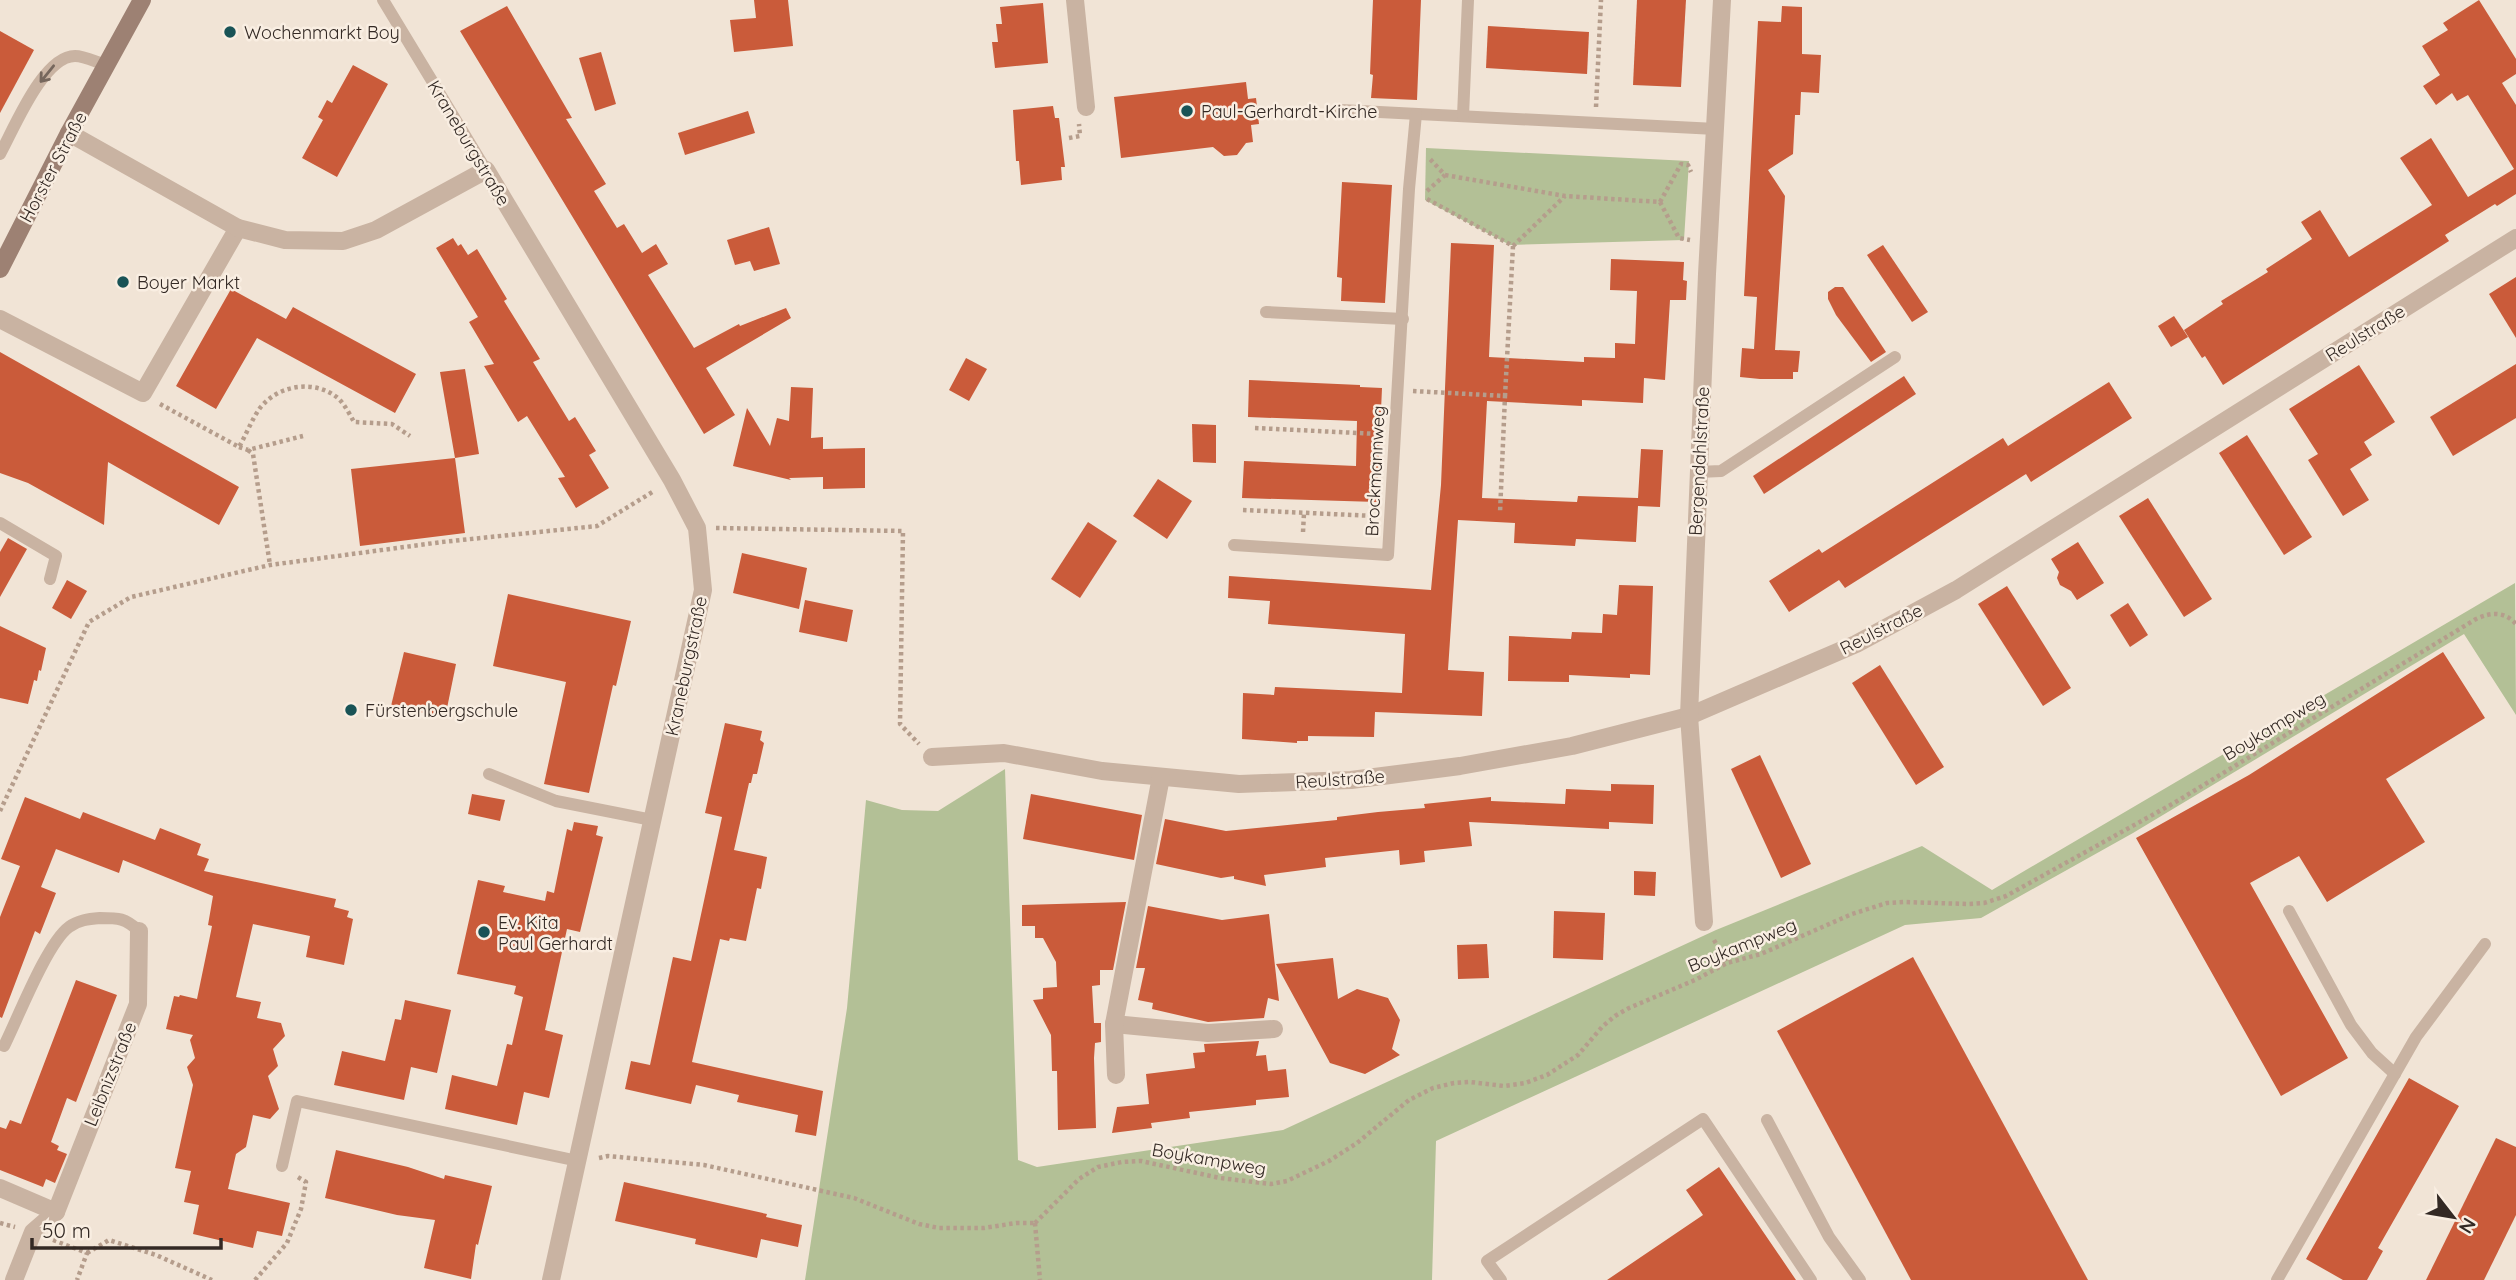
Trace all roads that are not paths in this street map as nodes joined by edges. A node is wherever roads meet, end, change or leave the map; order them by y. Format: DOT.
graph roads {
  1 [pos="142,0"];
  2 [pos="383,0"];
  3 [pos="1075,0"];
  4 [pos="1468,0"];
  5 [pos="1722,0"];
  6 [pos="107,65"];
  7 [pos="1086,107"];
  8 [pos="1340,110"];
  9 [pos="1416,114"];
  10 [pos="1463,116"];
  11 [pos="1716,129"];
  12 [pos="69,133"];
  13 [pos="0,154"];
  14 [pos="486,170"];
  15 [pos="238,228"];
  16 [pos="2516,238"];
  17 [pos="0,269"];
  18 [pos="1266,312"];
  19 [pos="1403,318"];
  20 [pos="0,320"];
  21 [pos="1895,357"];
  22 [pos="1698,472"];
  23 [pos="0,523"];
  24 [pos="1234,545"];
  25 [pos="50,579"];
  26 [pos="1689,716"];
  27 [pos="932,757"];
  28 [pos="489,774"];
  29 [pos="1161,777"];
  30 [pos="652,820"];
  31 [pos="2289,911"];
  32 [pos="1704,922"];
  33 [pos="139,931"];
  34 [pos="2485,944"];
  35 [pos="1114,1024"];
  36 [pos="1274,1029"];
  37 [pos="4,1046"];
  38 [pos="2395,1074"];
  39 [pos="1116,1075"];
  40 [pos="1767,1120"];
  41 [pos="578,1161"];
  42 [pos="282,1166"];
  43 [pos="0,1188"];
  44 [pos="56,1212"];
  45 [pos="14,1280"];
  46 [pos="551,1280"];
  47 [pos="1500,1280"];
  48 [pos="1811,1280"];
  49 [pos="1860,1280"];
  50 [pos="2277,1280"];
  1 -- 6 [label="main road, Horster Straße"];
  2 -- 14 [label="lane, Kraneburgstraße"];
  3 -- 7 [label="street"];
  4 -- 10 [label="lane"];
  5 -- 11 [label="street, Bergendahlstraße"];
  6 -- 12 [label="main road, Horster Straße"];
  6 -- 13 [label="lane, one-way"];
  8 -- 9 [label="lane"];
  9 -- 10 [label="lane"];
  9 -- 19 [label="lane, Brockmannweg"];
  10 -- 11 [label="lane"];
  11 -- 22 [label="street, Bergendahlstraße"];
  12 -- 15 [label="street"];
  12 -- 17 [label="main road, Horster Straße"];
  14 -- 15 [label="street"];
  14 -- 30 [label="street, Kraneburgstraße"];
  15 -- 20 [label="street"];
  16 -- 26 [label="street, Reulstraße"];
  18 -- 19 [label="lane"];
  19 -- 24 [label="lane, Brockmannweg"];
  21 -- 22 [label="lane"];
  22 -- 26 [label="street, Bergendahlstraße"];
  23 -- 25 [label="lane"];
  26 -- 29 [label="street, Reulstraße"];
  26 -- 32 [label="street, Bergendahlstraße"];
  27 -- 29 [label="street, Reulstraße"];
  28 -- 30 [label="lane"];
  29 -- 35 [label="street"];
  30 -- 41 [label="street, Kraneburgstraße"];
  31 -- 38 [label="lane"];
  33 -- 37 [label="lane"];
  33 -- 44 [label="street, Leibnizstraße"];
  34 -- 38 [label="lane"];
  35 -- 36 [label="street"];
  35 -- 39 [label="street"];
  38 -- 50 [label="lane"];
  40 -- 49 [label="lane"];
  41 -- 42 [label="lane"];
  41 -- 46 [label="street, Kraneburgstraße"];
  43 -- 44 [label="street"];
  44 -- 45 [label="street, Leibnizstraße"];
  47 -- 48 [label="lane"];
}
